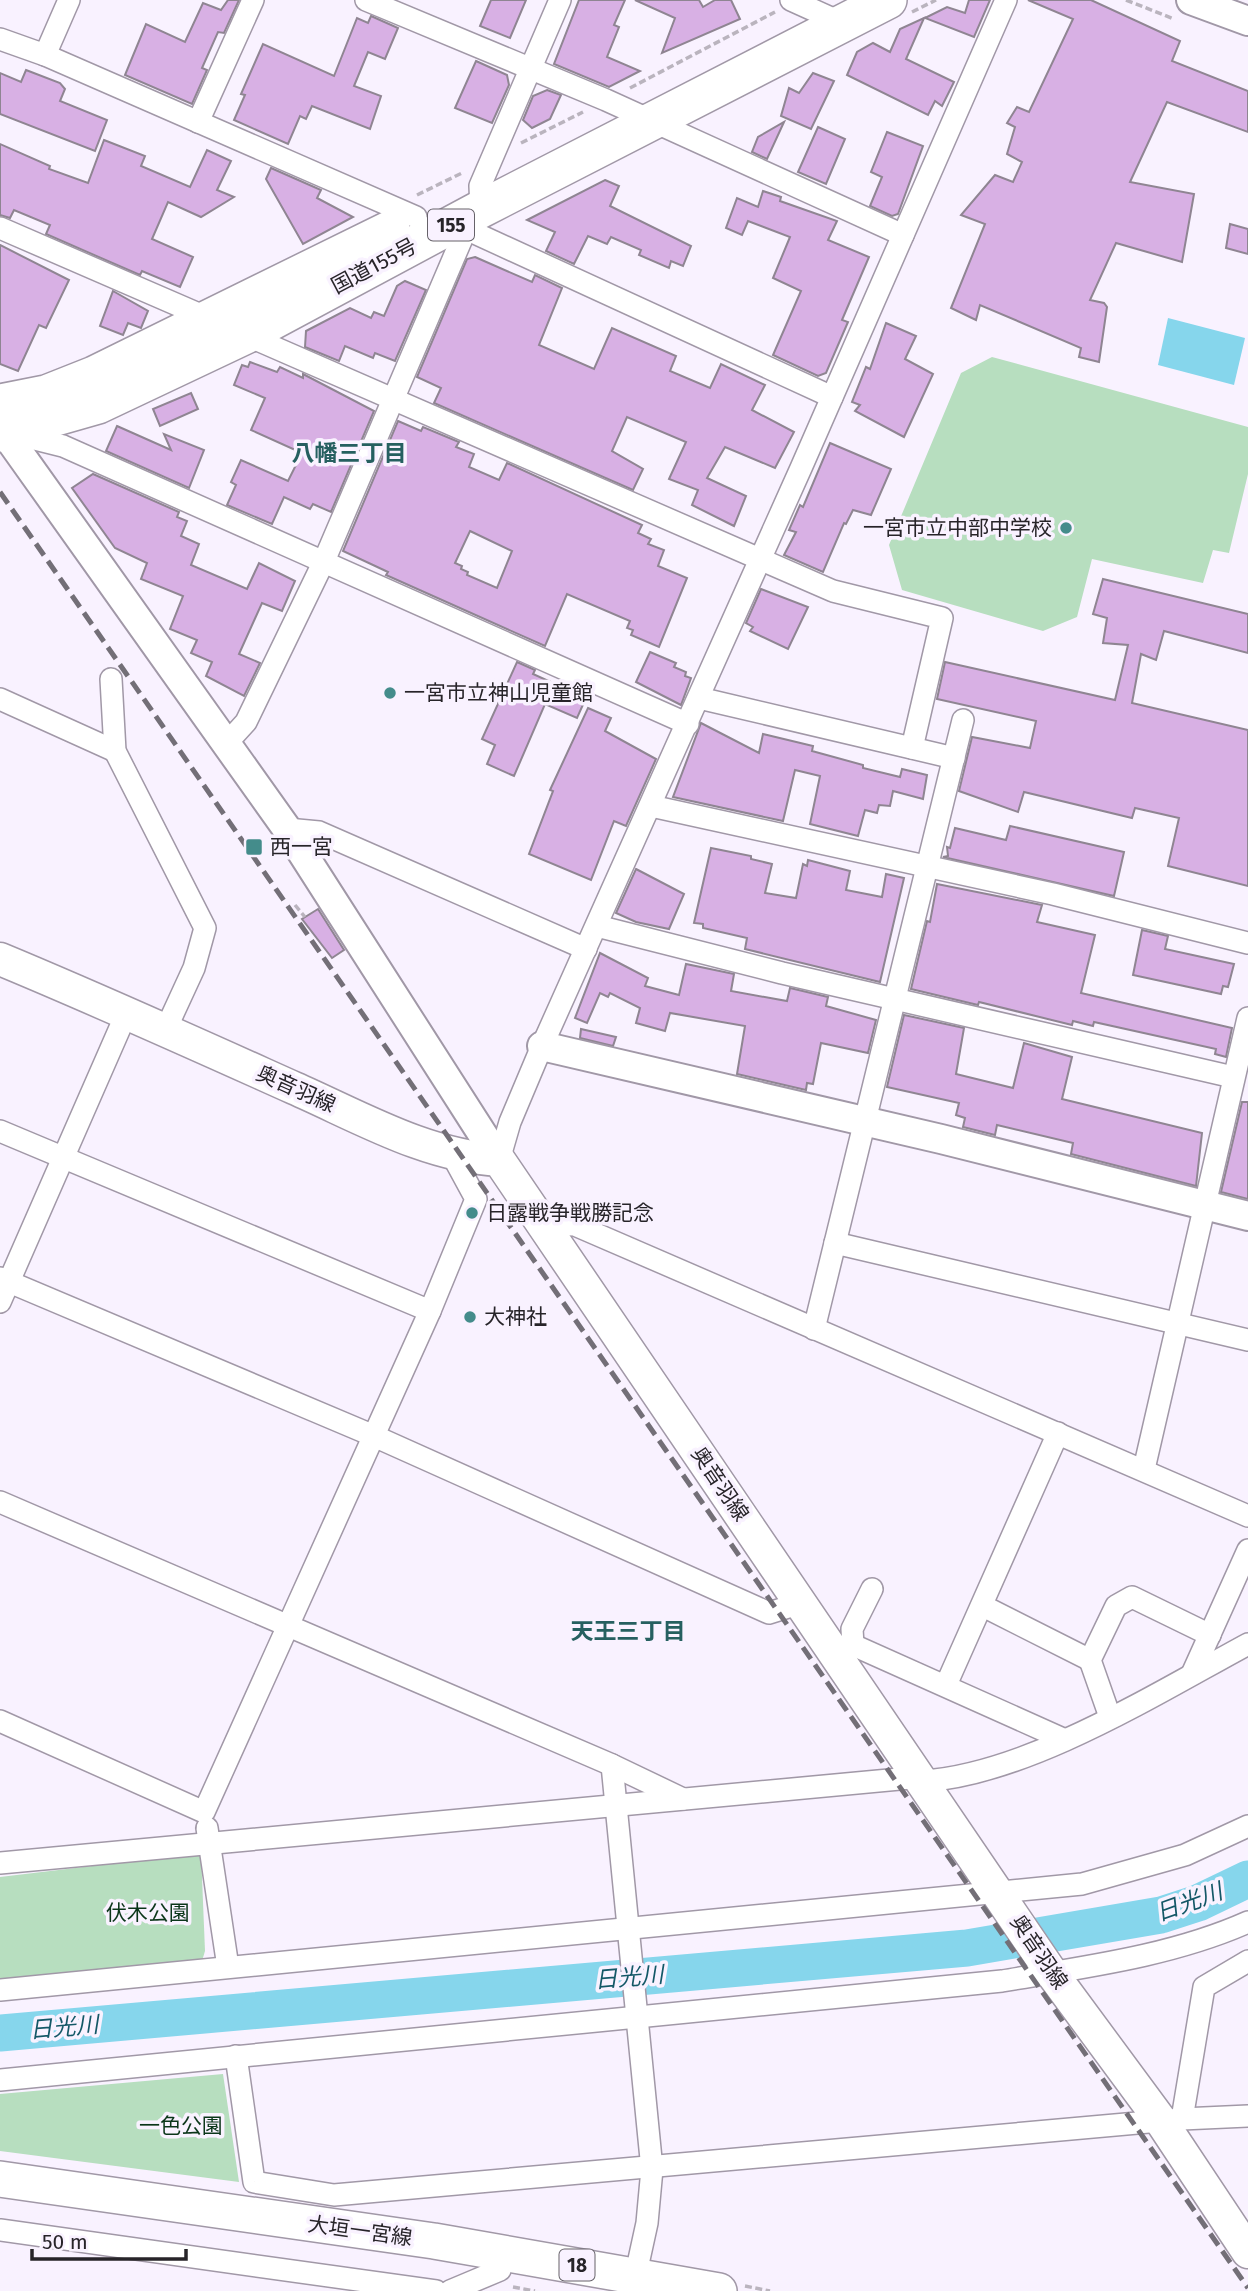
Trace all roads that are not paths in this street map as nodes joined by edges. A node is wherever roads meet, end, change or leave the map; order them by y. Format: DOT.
graph roads {
  1 [pos="69,0"];
  2 [pos="253,0"];
  3 [pos="366,0"];
  4 [pos="560,0"];
  5 [pos="888,0"];
  6 [pos="1006,0"];
  7 [pos="1191,0"];
  8 [pos="823,9"];
  9 [pos="1248,21"];
  10 [pos="0,39"];
  11 [pos="45,54"];
  12 [pos="530,69"];
  13 [pos="643,117"];
  14 [pos="198,122"];
  15 [pos="476,208"];
  16 [pos="416,217"];
  17 [pos="0,228"];
  18 [pos="903,235"];
  19 [pos="210,319"];
  20 [pos="246,335"];
  21 [pos="832,397"];
  22 [pos="395,400"];
  23 [pos="2,424"];
  24 [pos="761,559"];
  25 [pos="324,561"];
  26 [pos="111,679"];
  27 [pos="699,698"];
  28 [pos="0,699"];
  29 [pos="963,720"];
  30 [pos="688,724"];
  31 [pos="225,745"];
  32 [pos="912,748"];
  33 [pos="116,751"];
  34 [pos="954,758"];
  35 [pos="651,806"];
  36 [pos="287,829"];
  37 [pos="928,867"];
  38 [pos="597,926"];
  39 [pos="1248,943"];
  40 [pos="586,948"];
  41 [pos="1,963"];
  42 [pos="895,999"];
  43 [pos="127,1012"];
  44 [pos="1248,1018"];
  45 [pos="165,1031"];
  46 [pos="542,1046"];
  47 [pos="1233,1077"];
  48 [pos="865,1121"];
  49 [pos="0,1130"];
  50 [pos="451,1153"];
  51 [pos="62,1156"];
  52 [pos="499,1160"];
  53 [pos="1205,1205"];
  54 [pos="1248,1216"];
  55 [pos="541,1224"];
  56 [pos="835,1243"];
  57 [pos="4,1280"];
  58 [pos="0,1302"];
  59 [pos="430,1311"];
  60 [pos="1177,1323"];
  61 [pos="814,1329"];
  62 [pos="1248,1340"];
  63 [pos="1058,1433"];
  64 [pos="374,1436"];
  65 [pos="1144,1469"];
  66 [pos="0,1502"];
  67 [pos="1248,1516"];
  68 [pos="1248,1550"];
  69 [pos="872,1589"];
  70 [pos="801,1603"];
  71 [pos="982,1606"];
  72 [pos="290,1627"];
  73 [pos="1210,1635"];
  74 [pos="1248,1644"];
  75 [pos="845,1649"];
  76 [pos="1090,1660"];
  77 [pos="1192,1674"];
  78 [pos="946,1685"];
  79 [pos="1110,1717"];
  80 [pos="0,1721"];
  81 [pos="1063,1739"];
  82 [pos="612,1765"];
  83 [pos="923,1779"];
  84 [pos="683,1799"];
  85 [pos="616,1806"];
  86 [pos="204,1812"];
  87 [pos="1248,1826"];
  88 [pos="209,1841"];
  89 [pos="0,1863"];
  90 [pos="1000,1894"];
  91 [pos="1248,1922"];
  92 [pos="628,1931"];
  93 [pos="1248,1961"];
  94 [pos="228,1967"];
  95 [pos="1050,1970"];
  96 [pos="0,1990"];
  97 [pos="635,2013"];
  98 [pos="236,2056"];
  99 [pos="0,2080"];
  100 [pos="1248,2116"];
  101 [pos="1171,2120"];
  102 [pos="652,2169"];
  103 [pos="0,2179"];
  104 [pos="0,2199"];
  105 [pos="0,2230"];
  106 [pos="1248,2252"];
  107 [pos="434,2264"];
  108 [pos="500,2270"];
  109 [pos="631,2286"];
  110 [pos="450,2291"];
  111 [pos="719,2291"];
  1 -- 11 [label="street"];
  2 -- 14 [label="street"];
  3 -- 12 [label="street"];
  4 -- 12 [label="street"];
  5 -- 8 [label="highway, 国道155号 / 155"];
  6 -- 18 [label="street"];
  7 -- 9 [label="street"];
  8 -- 13 [label="highway, 国道155号 / 155"];
  10 -- 11 [label="street"];
  11 -- 14 [label="street"];
  12 -- 13 [label="street"];
  12 -- 15 [label="street"];
  13 -- 15 [label="highway, 国道155号 / 155"];
  13 -- 18 [label="street"];
  14 -- 16 [label="street"];
  15 -- 16 [label="highway, 国道155号 / 155"];
  15 -- 20 [label="highway, 国道155号 / 155"];
  15 -- 21 [label="street"];
  15 -- 22 [label="street"];
  16 -- 19 [label="highway, 国道155号 / 155"];
  17 -- 19 [label="street"];
  18 -- 21 [label="street"];
  19 -- 23 [label="highway, 国道155号 / 155"];
  20 -- 22 [label="street"];
  20 -- 23 [label="highway, 国道155号 / 155"];
  21 -- 24 [label="street"];
  22 -- 24 [label="street"];
  22 -- 25 [label="street"];
  23 -- 25 [label="street"];
  23 -- 31 [label="street"];
  24 -- 27 [label="street"];
  24 -- 32 [label="street"];
  25 -- 30 [label="street"];
  25 -- 31 [label="street"];
  26 -- 33 [label="street"];
  27 -- 30 [label="street"];
  27 -- 32 [label="street"];
  28 -- 33 [label="street"];
  29 -- 34 [label="street"];
  30 -- 35 [label="street"];
  31 -- 36 [label="street"];
  32 -- 34 [label="street"];
  33 -- 45 [label="street"];
  34 -- 37 [label="street"];
  35 -- 37 [label="street"];
  35 -- 38 [label="street"];
  36 -- 40 [label="street"];
  36 -- 52 [label="street"];
  37 -- 39 [label="street"];
  37 -- 42 [label="street"];
  38 -- 40 [label="street"];
  38 -- 42 [label="street"];
  40 -- 46 [label="street"];
  41 -- 43 [label="main road, 奥音羽線"];
  42 -- 47 [label="street"];
  42 -- 48 [label="street"];
  43 -- 45 [label="main road, 奥音羽線"];
  43 -- 51 [label="street"];
  44 -- 47 [label="street"];
  45 -- 50 [label="main road, 奥音羽線"];
  46 -- 48 [label="street"];
  46 -- 52 [label="street"];
  47 -- 53 [label="street"];
  48 -- 53 [label="street"];
  48 -- 56 [label="street"];
  49 -- 51 [label="street"];
  50 -- 52 [label="main road, 奥音羽線"];
  50 -- 59 [label="street"];
  51 -- 57 [label="street"];
  51 -- 59 [label="street"];
  52 -- 55 [label="main road, 奥音羽線"];
  53 -- 54 [label="street"];
  53 -- 60 [label="street"];
  55 -- 61 [label="street"];
  55 -- 70 [label="main road, 奥音羽線"];
  56 -- 60 [label="street"];
  56 -- 61 [label="street"];
  57 -- 58 [label="street"];
  57 -- 64 [label="street"];
  59 -- 64 [label="street"];
  60 -- 62 [label="street"];
  60 -- 65 [label="street"];
  61 -- 63 [label="street"];
  63 -- 65 [label="street"];
  63 -- 71 [label="street"];
  64 -- 70 [label="street"];
  64 -- 72 [label="street"];
  65 -- 67 [label="street"];
  66 -- 72 [label="street"];
  68 -- 73 [label="street"];
  69 -- 75 [label="street"];
  70 -- 75 [label="main road, 奥音羽線"];
  71 -- 76 [label="street"];
  71 -- 78 [label="street"];
  72 -- 82 [label="street"];
  72 -- 86 [label="street"];
  73 -- 76 [label="street"];
  73 -- 77 [label="street"];
  74 -- 77 [label="street"];
  75 -- 78 [label="street"];
  75 -- 83 [label="main road, 奥音羽線"];
  76 -- 79 [label="street"];
  77 -- 79 [label="street"];
  78 -- 81 [label="street"];
  79 -- 81 [label="street"];
  80 -- 86 [label="street"];
  81 -- 83 [label="street"];
  82 -- 84 [label="street"];
  82 -- 85 [label="street"];
  83 -- 84 [label="street"];
  83 -- 90 [label="main road, 奥音羽線"];
  84 -- 85 [label="street"];
  85 -- 88 [label="street"];
  85 -- 92 [label="street"];
  86 -- 88 [label="street"];
  87 -- 90 [label="street"];
  88 -- 89 [label="street"];
  88 -- 94 [label="street"];
  90 -- 92 [label="street"];
  90 -- 95 [label="main road, 奥音羽線"];
  91 -- 95 [label="street"];
  92 -- 94 [label="street"];
  92 -- 97 [label="street"];
  93 -- 101 [label="street"];
  94 -- 96 [label="street"];
  95 -- 97 [label="street"];
  95 -- 101 [label="main road, 奥音羽線"];
  97 -- 98 [label="street"];
  97 -- 102 [label="street"];
  98 -- 99 [label="street"];
  98 -- 102 [label="street"];
  100 -- 101 [label="street"];
  101 -- 102 [label="street"];
  101 -- 106 [label="main road, 奥音羽線"];
  102 -- 109 [label="street"];
  103 -- 107 [label="main road, 大垣一宮線 / 18"];
  104 -- 107 [label="main road, 大垣一宮線 / 18"];
  105 -- 107 [label="street"];
  107 -- 108 [label="main road, 大垣一宮線 / 18"];
  107 -- 109 [label="main road, 大垣一宮線 / 18"];
  108 -- 109 [label="main road, 大垣一宮線 / 18"];
  108 -- 110 [label="street"];
  109 -- 111 [label="main road, 大垣一宮線 / 18"];
}
